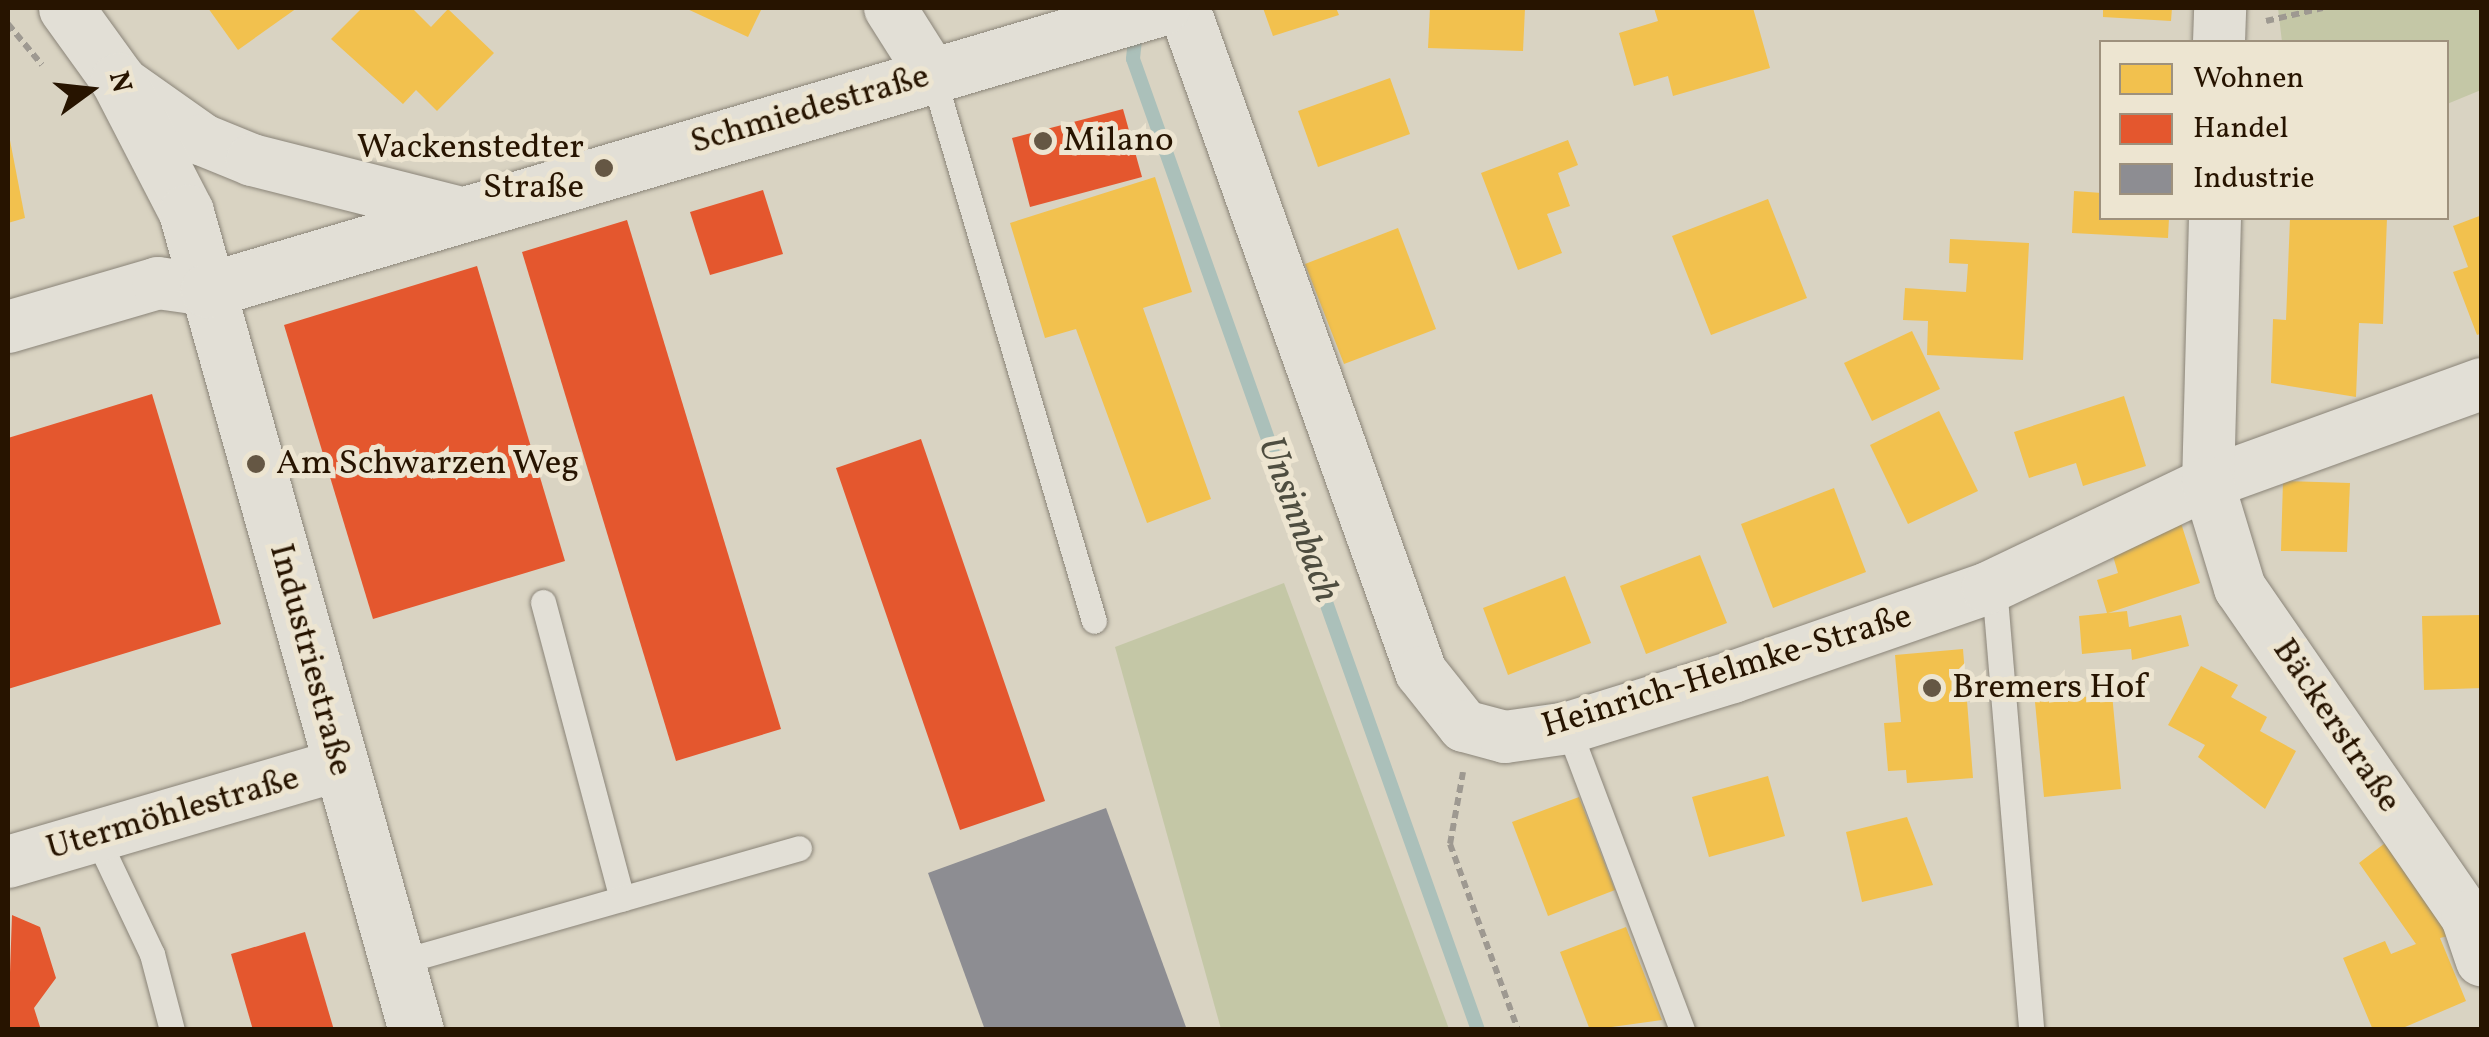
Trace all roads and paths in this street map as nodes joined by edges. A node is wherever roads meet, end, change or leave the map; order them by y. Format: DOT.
graph roads {
  1 [pos="66,8"];
  2 [pos="890,8"];
  3 [pos="1184,8"];
  4 [pos="2220,8"];
  5 [pos="2286,8"];
  6 [pos="2323,8"];
  7 [pos="1141,14"];
  8 [pos="2219,40"];
  9 [pos="933,76"];
  10 [pos="118,80"];
  11 [pos="458,212"];
  12 [pos="2215,220"];
  13 [pos="208,290"];
  14 [pos="8,328"];
  15 [pos="2482,384"];
  16 [pos="2208,483"];
  17 [pos="1994,586"];
  18 [pos="543,602"];
  19 [pos="1094,620"];
  20 [pos="1464,726"];
  21 [pos="1568,728"];
  22 [pos="339,764"];
  23 [pos="96,836"];
  24 [pos="798,848"];
  25 [pos="8,862"];
  26 [pos="622,899"];
  27 [pos="2482,962"];
  28 [pos="396,963"];
  29 [pos="172,1030"];
  30 [pos="416,1030"];
  31 [pos="1518,1030"];
  32 [pos="1682,1030"];
  33 [pos="2031,1030"];
  1 -- 10 [label="street"];
  2 -- 9 [label="street"];
  3 -- 20 [label="street"];
  4 -- 8 [label="street"];
  5 -- 6 [label="path"];
  7 -- 9 [label="street, Schmiedestraße"];
  9 -- 11 [label="street, Schmiedestraße"];
  9 -- 19 [label="lane"];
  10 -- 11 [label="street"];
  10 -- 13 [label="street"];
  11 -- 13 [label="street, Schmiedestraße"];
  12 -- 16 [label="street, Bäckerstraße"];
  13 -- 14 [label="street"];
  13 -- 22 [label="street, Industriestraße"];
  15 -- 16 [label="street, Heinrich-Helmke-Straße"];
  16 -- 17 [label="street, Heinrich-Helmke-Straße"];
  16 -- 27 [label="street, Bäckerstraße"];
  17 -- 21 [label="street, Heinrich-Helmke-Straße"];
  17 -- 33 [label="lane"];
  18 -- 26 [label="lane"];
  20 -- 21 [label="street, Heinrich-Helmke-Straße"];
  20 -- 31 [label="path"];
  21 -- 32 [label="lane"];
  22 -- 23 [label="street, Utermöhlestraße"];
  22 -- 28 [label="street, Industriestraße"];
  23 -- 25 [label="street, Utermöhlestraße"];
  23 -- 29 [label="lane"];
  24 -- 26 [label="lane"];
  26 -- 28 [label="lane"];
  28 -- 30 [label="street, Industriestraße"];
}
